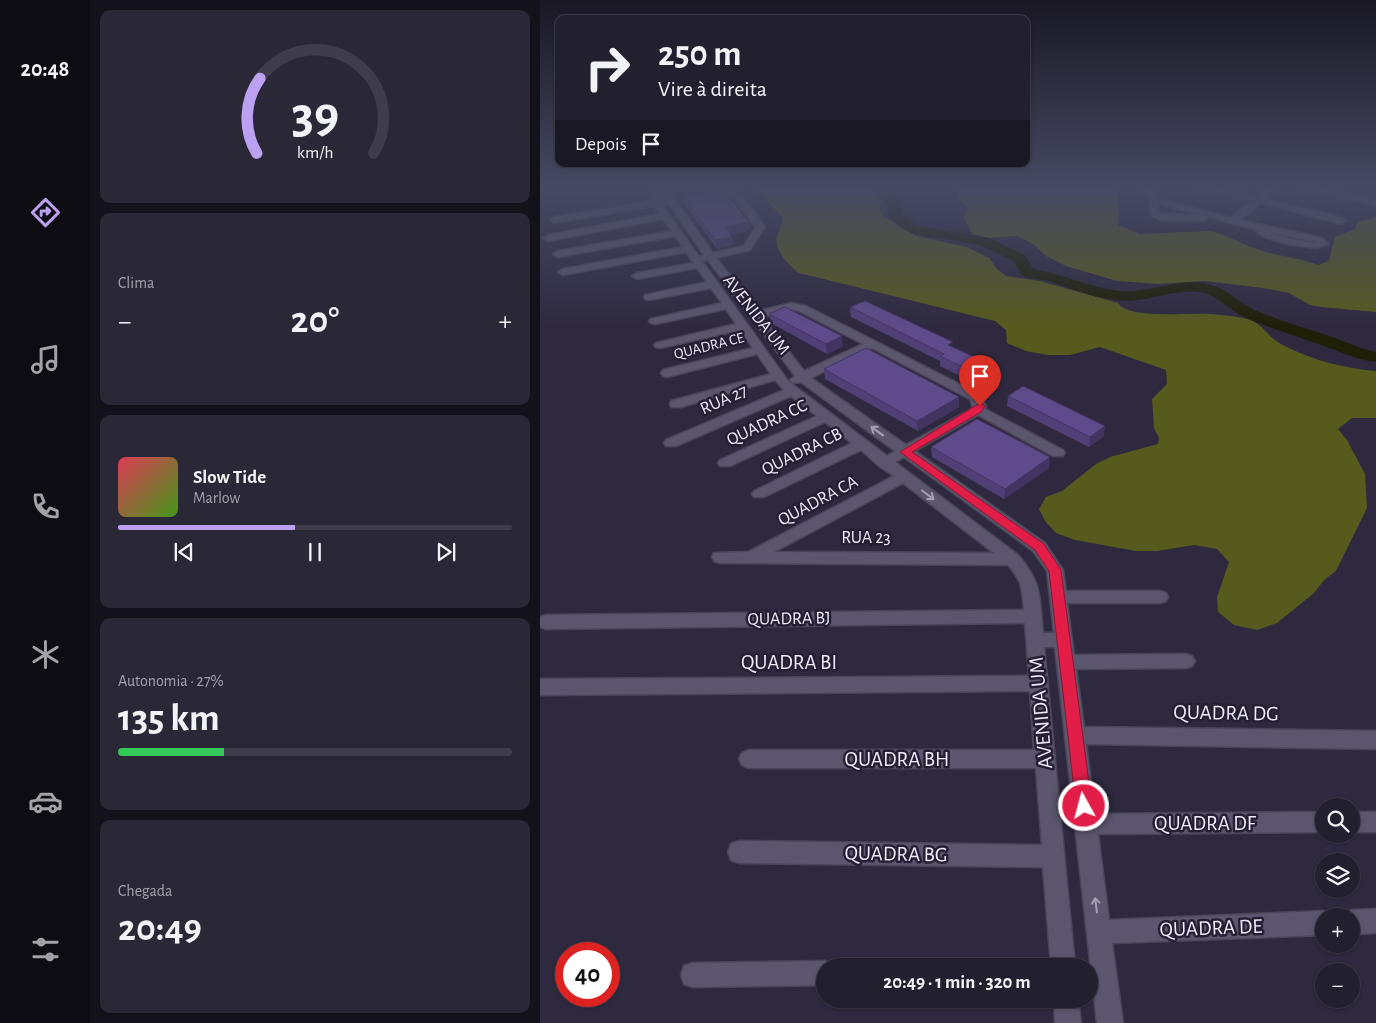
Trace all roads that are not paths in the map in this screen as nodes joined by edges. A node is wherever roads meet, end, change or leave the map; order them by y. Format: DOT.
graph roads {
  1 [pos="571,234"];
  2 [pos="673,234"];
  3 [pos="678,234"];
  4 [pos="687,234"];
  5 [pos="756,234"];
  6 [pos="1267,234"];
  7 [pos="1292,234"];
  8 [pos="548,238"];
  9 [pos="558,254"];
  10 [pos="699,257"];
  11 [pos="563,272"];
  12 [pos="637,276"];
  13 [pos="713,284"];
  14 [pos="649,297"];
  15 [pos="728,305"];
  16 [pos="757,315"];
  17 [pos="655,320"];
  18 [pos="742,326"];
  19 [pos="872,344"];
  20 [pos="660,345"];
  21 [pos="759,350"];
  22 [pos="667,373"];
  23 [pos="803,378"];
  24 [pos="784,384"];
  25 [pos="676,404"];
  26 [pos="978,410"];
  27 [pos="826,417"];
  28 [pos="671,444"];
  29 [pos="861,444"];
  30 [pos="905,452"];
  31 [pos="1058,453"];
  32 [pos="725,463"];
  33 [pos="884,463"];
  34 [pos="903,477"];
  35 [pos="759,494"];
  36 [pos="720,558"];
  37 [pos="750,558"];
  38 [pos="1012,559"];
  39 [pos="1058,597"];
  40 [pos="1160,597"];
  41 [pos="1032,616"];
  42 [pos="546,622"];
  43 [pos="1035,640"];
  44 [pos="1064,640"];
  45 [pos="1186,661"];
  46 [pos="1066,662"];
  47 [pos="1038,683"];
  48 [pos="540,686"];
  49 [pos="1075,735"];
  50 [pos="1376,740"];
  51 [pos="749,759"];
  52 [pos="1045,759"];
  53 [pos="1315,822"];
  54 [pos="1360,822"];
  55 [pos="1376,822"];
  56 [pos="1086,824"];
  57 [pos="739,852"];
  58 [pos="1054,856"];
  59 [pos="1360,922"];
  60 [pos="1376,922"];
  61 [pos="1315,924"];
  62 [pos="1099,932"];
  63 [pos="1062,958"];
  64 [pos="816,973"];
  65 [pos="693,975"];
  66 [pos="1067,1008"];
  67 [pos="1068,1023"];
  68 [pos="1110,1023"];
  1 -- 8 [label="street"];
  2 -- 9 [label="street"];
  3 -- 10 [label="street, AVENIDA UM"];
  4 -- 10 [label="street, AVENIDA UM"];
  5 -- 10 [label="street"];
  6 -- 7 [label="street"];
  10 -- 11 [label="street"];
  10 -- 12 [label="street"];
  10 -- 13 [label="street, AVENIDA UM"];
  10 -- 16 [label="street, AVENIDA UM"];
  13 -- 14 [label="street"];
  13 -- 15 [label="street, AVENIDA UM"];
  15 -- 17 [label="street"];
  15 -- 18 [label="street, AVENIDA UM"];
  16 -- 19 [label="street"];
  16 -- 23 [label="street, AVENIDA UM"];
  18 -- 20 [label="street"];
  18 -- 21 [label="street, AVENIDA UM"];
  19 -- 23 [label="street"];
  19 -- 26 [label="street"];
  21 -- 22 [label="street, QUADRA CE"];
  21 -- 24 [label="street, AVENIDA UM"];
  23 -- 24 [label="street"];
  30 -- 23 [label="street, AVENIDA UM, one-way"];
  24 -- 25 [label="street"];
  24 -- 27 [label="street, AVENIDA UM"];
  24 -- 28 [label="street, RUA 27"];
  26 -- 30 [label="street"];
  26 -- 31 [label="street"];
  27 -- 29 [label="street, AVENIDA UM"];
  27 -- 32 [label="street, QUADRA CC"];
  29 -- 33 [label="street, AVENIDA UM"];
  29 -- 35 [label="street, QUADRA CB"];
  30 -- 33 [label="street"];
  30 -- 39 [label="street, AVENIDA UM"];
  33 -- 34 [label="street, AVENIDA UM"];
  34 -- 37 [label="street, QUADRA CA"];
  34 -- 38 [label="street, AVENIDA UM, one-way"];
  36 -- 37 [label="street, RUA 23"];
  37 -- 38 [label="street, RUA 23"];
  38 -- 41 [label="street, AVENIDA UM"];
  39 -- 40 [label="street"];
  39 -- 44 [label="street, AVENIDA UM"];
  41 -- 42 [label="street, QUADRA BJ"];
  41 -- 43 [label="street, AVENIDA UM"];
  43 -- 44 [label="street, AVENIDA UM"];
  43 -- 47 [label="street, AVENIDA UM"];
  44 -- 46 [label="street, AVENIDA UM"];
  45 -- 46 [label="street"];
  46 -- 49 [label="street, AVENIDA UM"];
  47 -- 48 [label="street, QUADRA BI"];
  47 -- 52 [label="street, AVENIDA UM"];
  49 -- 50 [label="street, QUADRA DG"];
  49 -- 56 [label="street, AVENIDA UM"];
  51 -- 52 [label="street, QUADRA BH"];
  52 -- 58 [label="street, AVENIDA UM"];
  53 -- 56 [label="street, QUADRA DF"];
  54 -- 55 [label="street"];
  62 -- 56 [label="street, AVENIDA UM, one-way"];
  57 -- 58 [label="street, QUADRA BG"];
  58 -- 63 [label="street, AVENIDA UM"];
  59 -- 60 [label="street"];
  61 -- 62 [label="street, QUADRA DE"];
  62 -- 68 [label="street, AVENIDA UM"];
  64 -- 65 [label="street"];
  66 -- 67 [label="street"];
}
